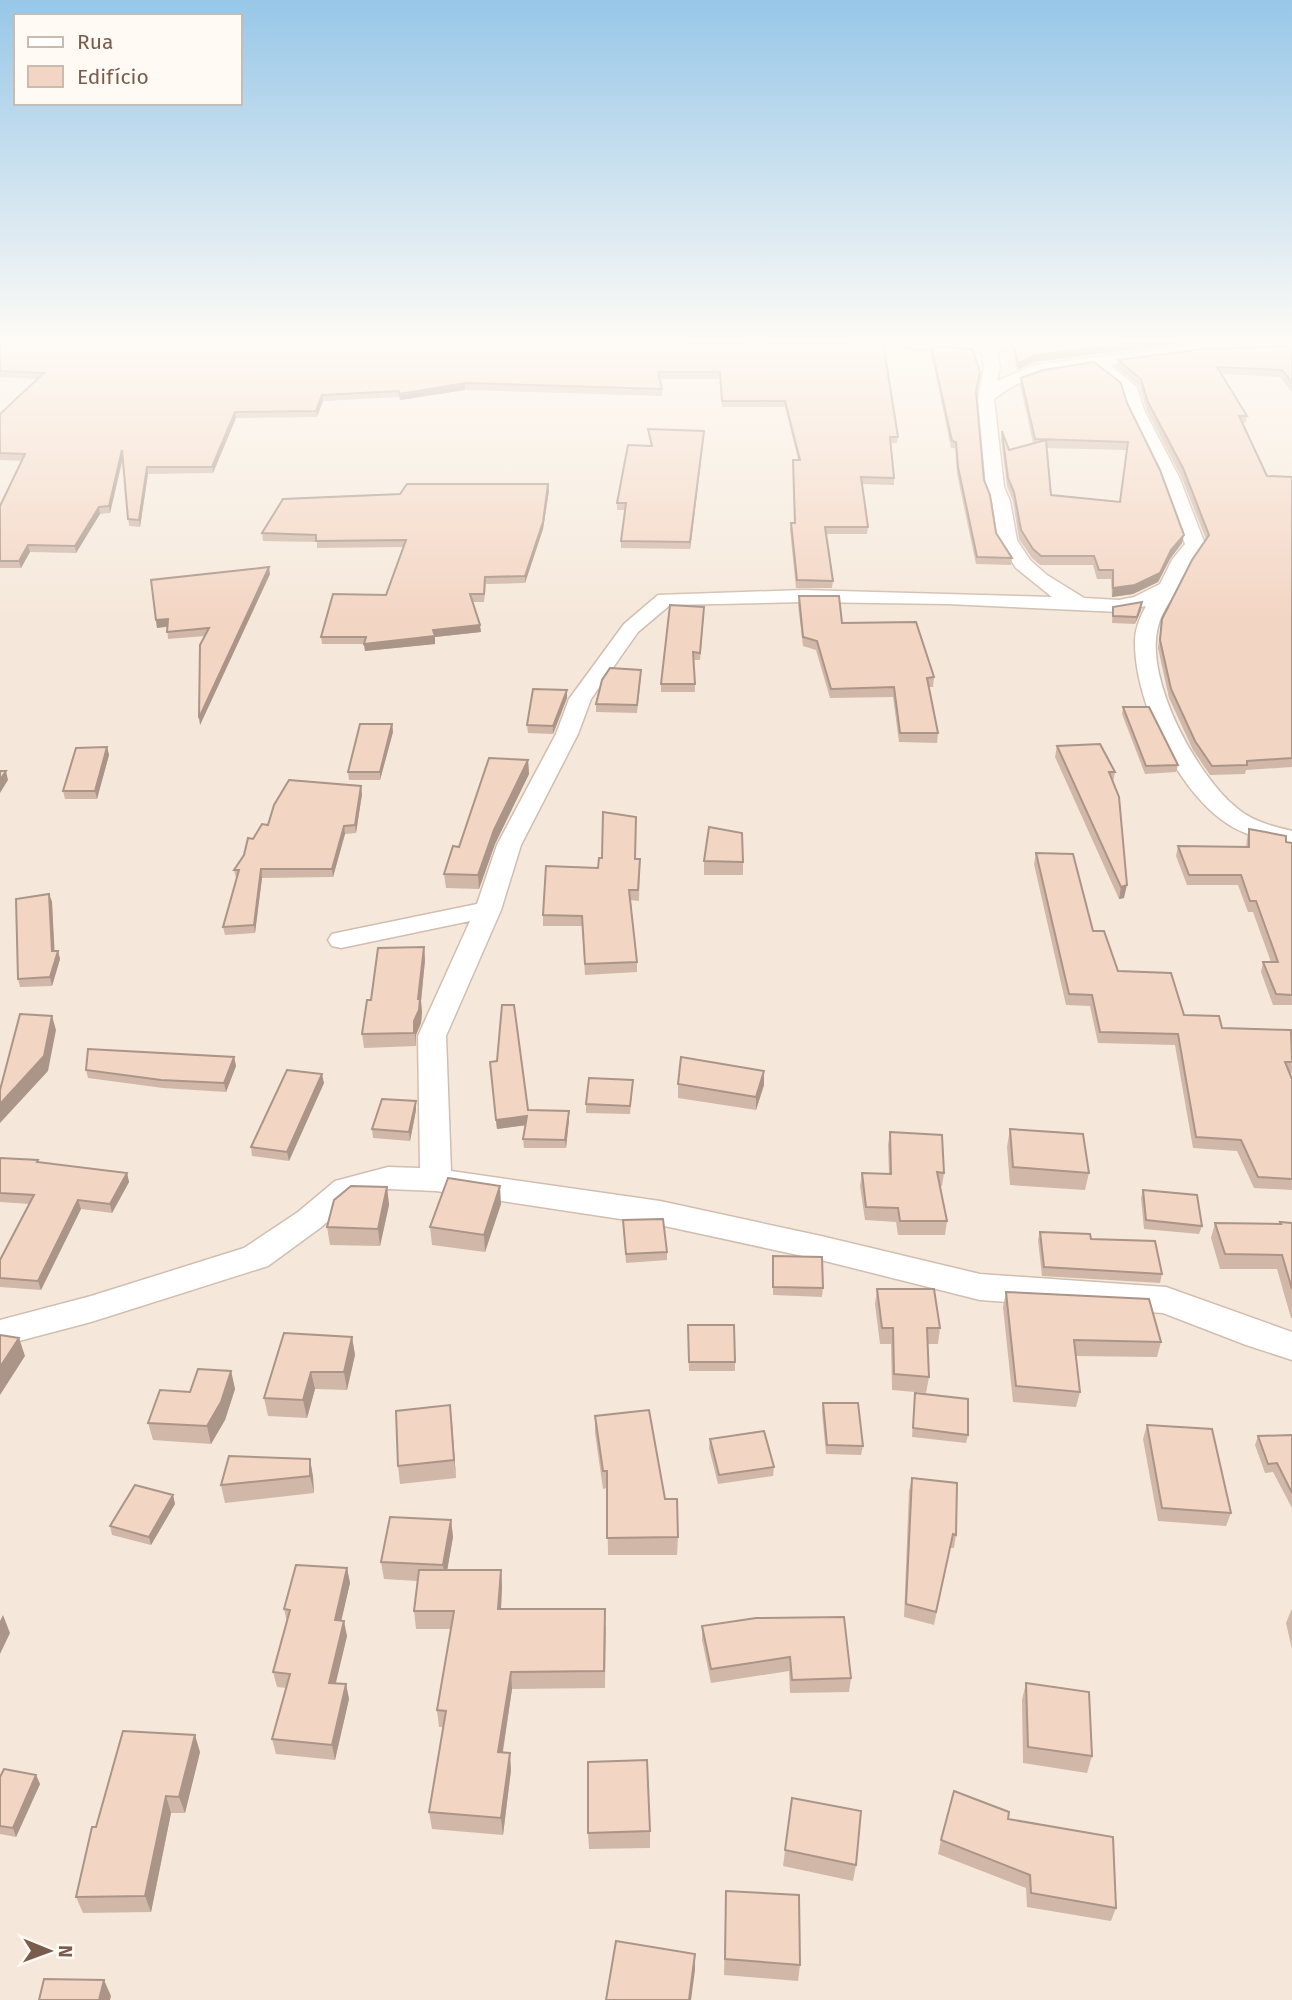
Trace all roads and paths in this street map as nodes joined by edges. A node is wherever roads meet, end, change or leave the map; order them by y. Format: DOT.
graph roads {
  1 [pos="990,433"];
  2 [pos="1148,433"];
  3 [pos="1168,588"];
  4 [pos="1081,606"];
  5 [pos="1292,838"];
  6 [pos="488,910"];
  7 [pos="341,940"];
  8 [pos="436,1180"];
  9 [pos="0,1333"];
  10 [pos="1292,1346"];
  1 -- 4 [label="street"];
  2 -- 3 [label="street"];
  3 -- 4 [label="street"];
  3 -- 5 [label="street"];
  4 -- 6 [label="street"];
  6 -- 7 [label="street"];
  6 -- 8 [label="street"];
  8 -- 9 [label="street"];
  8 -- 10 [label="street"];
}
